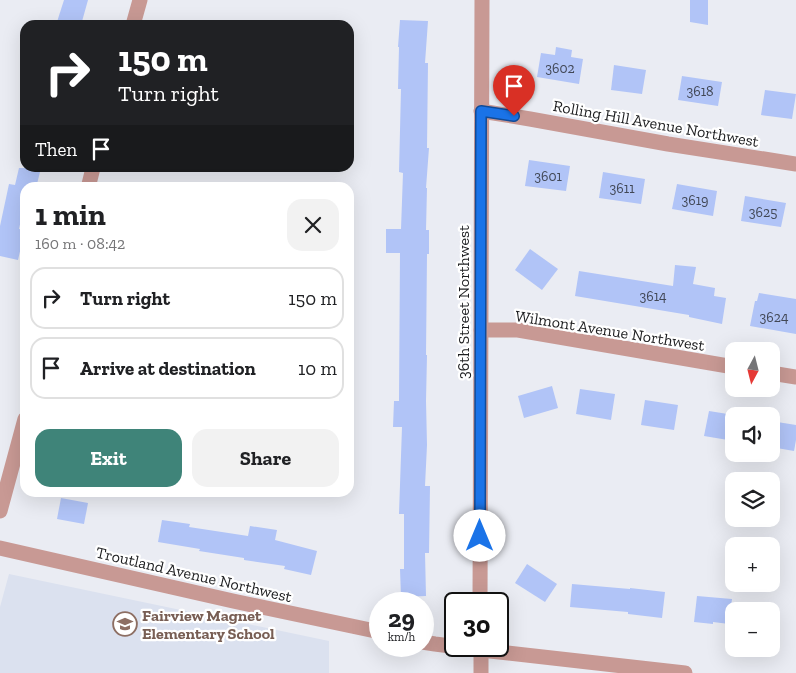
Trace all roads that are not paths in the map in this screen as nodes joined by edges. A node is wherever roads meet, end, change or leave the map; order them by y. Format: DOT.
graph roads {
  1 [pos="140,0"];
  2 [pos="482,0"];
  3 [pos="134,20"];
  4 [pos="481,111"];
  5 [pos="796,164"];
  6 [pos="480,330"];
  7 [pos="725,365"];
  8 [pos="780,374"];
  9 [pos="796,377"];
  10 [pos="20,438"];
  11 [pos="0,511"];
  12 [pos="0,548"];
  13 [pos="480,592"];
  14 [pos="369,630"];
  15 [pos="509,651"];
  16 [pos="481,657"];
  17 [pos="481,673"];
  18 [pos="686,673"];
  1 -- 3 [label="street"];
  2 -- 4 [label="street, 36th Street Northwest"];
  4 -- 5 [label="street, Rolling Hill Avenue Northwest"];
  4 -- 6 [label="street, 36th Street Northwest"];
  6 -- 7 [label="street, Wilmont Avenue Northwest"];
  6 -- 13 [label="street, 36th Street Northwest"];
  8 -- 9 [label="street"];
  10 -- 11 [label="street"];
  12 -- 14 [label="street, Troutland Avenue Northwest"];
  15 -- 18 [label="street"];
  16 -- 17 [label="street"];
}
